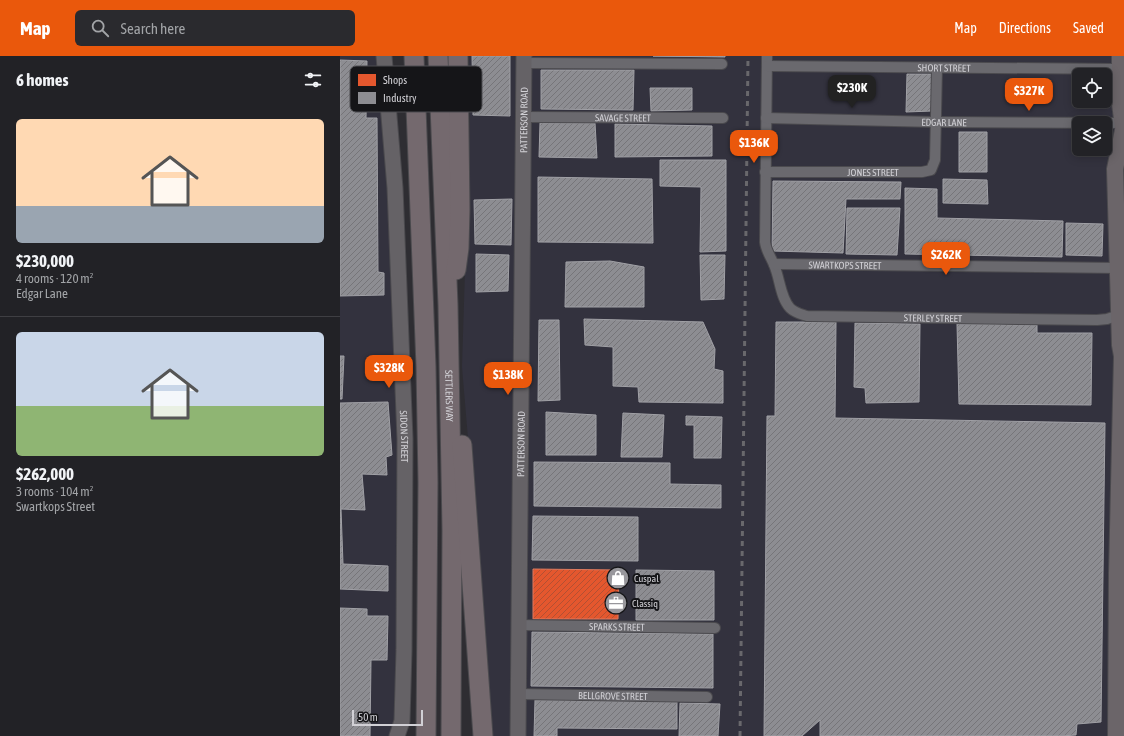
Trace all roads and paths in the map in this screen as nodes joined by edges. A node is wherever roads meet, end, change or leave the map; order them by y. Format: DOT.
graph roads {
  1 [pos="384,56"];
  2 [pos="414,56"];
  3 [pos="438,56"];
  4 [pos="458,56"];
  5 [pos="524,60"];
  6 [pos="767,61"];
  7 [pos="878,61"];
  8 [pos="1120,63"];
  9 [pos="722,64"];
  10 [pos="385,66"];
  11 [pos="414,66"];
  12 [pos="438,66"];
  13 [pos="458,66"];
  14 [pos="937,68"];
  15 [pos="389,112"];
  16 [pos="416,112"];
  17 [pos="440,112"];
  18 [pos="458,112"];
  19 [pos="524,117"];
  20 [pos="723,118"];
  21 [pos="766,118"];
  22 [pos="936,122"];
  23 [pos="1123,129"];
  24 [pos="765,172"];
  25 [pos="774,264"];
  26 [pos="1121,270"];
  27 [pos="448,305"];
  28 [pos="1122,314"];
  29 [pos="448,342"];
  30 [pos="1123,354"];
  31 [pos="518,625"];
  32 [pos="715,628"];
  33 [pos="518,694"];
  34 [pos="707,697"];
  35 [pos="1120,708"];
  36 [pos="400,731"];
  37 [pos="426,736"];
  38 [pos="451,736"];
  39 [pos="483,736"];
  40 [pos="518,736"];
  41 [pos="1116,736"];
  1 -- 10 [label="street, SIDON STREET"];
  2 -- 11 [label="highway"];
  3 -- 12 [label="highway, SETTLERS WAY"];
  4 -- 13 [label="highway"];
  5 -- 9 [label="street"];
  5 -- 19 [label="street, PATTERSON ROAD"];
  6 -- 7 [label="street, SHORT STREET"];
  6 -- 21 [label="street"];
  7 -- 14 [label="street, SHORT STREET"];
  8 -- 14 [label="street, SHORT STREET"];
  8 -- 23 [label="main road"];
  14 -- 22 [label="street, JONES STREET"];
  15 -- 36 [label="street, SIDON STREET"];
  16 -- 37 [label="highway"];
  17 -- 27 [label="highway, SETTLERS WAY"];
  18 -- 27 [label="highway"];
  19 -- 20 [label="street, SAVAGE STREET"];
  19 -- 31 [label="street, PATTERSON ROAD"];
  21 -- 22 [label="street, EDGAR LANE"];
  21 -- 24 [label="street"];
  22 -- 23 [label="street, EDGAR LANE"];
  22 -- 24 [label="street, JONES STREET"];
  23 -- 26 [label="main road"];
  24 -- 25 [label="street"];
  25 -- 26 [label="street, SWARTKOPS STREET"];
  25 -- 28 [label="street, STERLEY STREET"];
  26 -- 28 [label="main road"];
  27 -- 29 [label="highway, SETTLERS WAY"];
  28 -- 30 [label="main road"];
  29 -- 38 [label="highway, SETTLERS WAY"];
  29 -- 39 [label="highway"];
  30 -- 35 [label="main road"];
  31 -- 32 [label="street, SPARKS STREET"];
  31 -- 33 [label="street, PATTERSON ROAD"];
  33 -- 34 [label="street, BELLGROVE STREET"];
  33 -- 40 [label="street, PATTERSON ROAD"];
  35 -- 41 [label="main road"];
}
